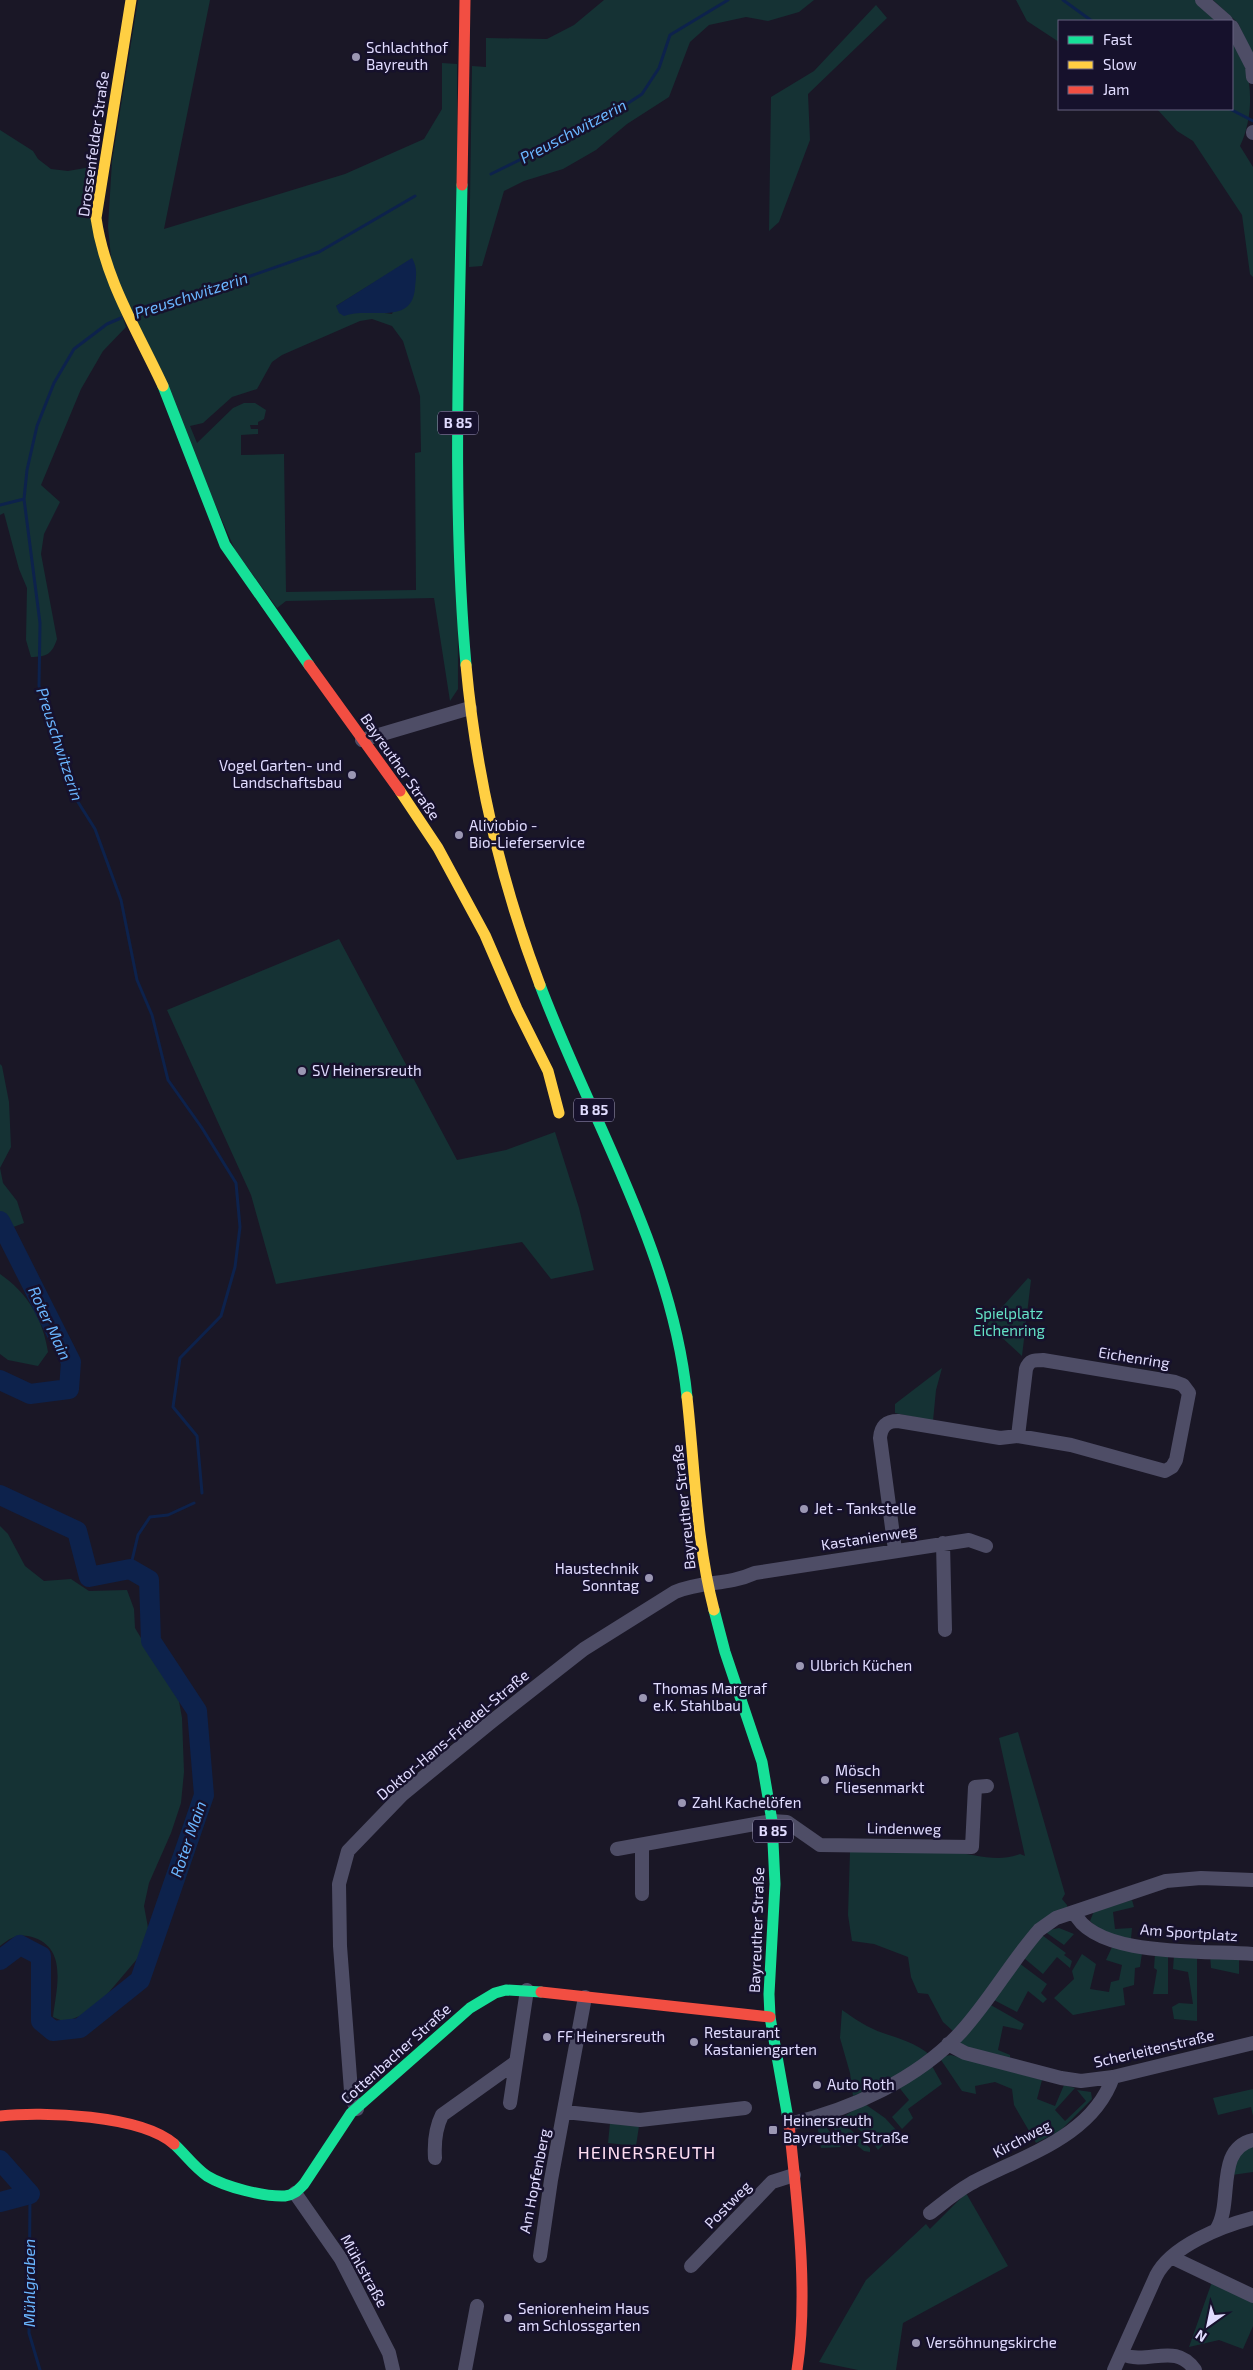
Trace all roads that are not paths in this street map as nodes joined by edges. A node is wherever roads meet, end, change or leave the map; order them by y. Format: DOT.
graph roads {
  1 [pos="131,0"];
  2 [pos="465,0"];
  3 [pos="1202,0"];
  4 [pos="1225,20"];
  5 [pos="1233,29"];
  6 [pos="1253,77"];
  7 [pos="200,481"];
  8 [pos="470,708"];
  9 [pos="362,740"];
  10 [pos="559,1113"];
  11 [pos="1018,1436"];
  12 [pos="943,1543"];
  13 [pos="986,1546"];
  14 [pos="895,1550"];
  15 [pos="707,1583"];
  16 [pos="945,1630"];
  17 [pos="987,1786"];
  18 [pos="772,1821"];
  19 [pos="642,1846"];
  20 [pos="617,1849"];
  21 [pos="1253,1880"];
  22 [pos="642,1894"];
  23 [pos="1074,1912"];
  24 [pos="1253,1954"];
  25 [pos="527,1990"];
  26 [pos="585,1997"];
  27 [pos="770,2017"];
  28 [pos="1253,2043"];
  29 [pos="948,2044"];
  30 [pos="516,2062"];
  31 [pos="1112,2077"];
  32 [pos="510,2103"];
  33 [pos="745,2108"];
  34 [pos="357,2109"];
  35 [pos="565,2112"];
  36 [pos="2,2115"];
  37 [pos="789,2124"];
  38 [pos="1253,2140"];
  39 [pos="435,2158"];
  40 [pos="794,2175"];
  41 [pos="295,2193"];
  42 [pos="930,2213"];
  43 [pos="1253,2218"];
  44 [pos="1216,2230"];
  45 [pos="540,2256"];
  46 [pos="1172,2257"];
  47 [pos="691,2266"];
  48 [pos="1253,2296"];
  49 [pos="477,2306"];
  50 [pos="1122,2354"];
  51 [pos="393,2370"];
  52 [pos="465,2370"];
  53 [pos="797,2370"];
  54 [pos="1114,2370"];
  55 [pos="1195,2370"];
  1 -- 7 [label="main road, Drossenfelder Straße"];
  2 -- 8 [label="main road, B 85"];
  3 -- 4 [label="street"];
  5 -- 6 [label="street"];
  7 -- 9 [label="main road, Bayreuther Straße"];
  8 -- 9 [label="street"];
  8 -- 15 [label="main road, Bayreuther Straße / B 85"];
  9 -- 10 [label="main road, Bayreuther Straße"];
  11 -- 11 [label="street, Eichenring"];
  11 -- 14 [label="street, Eichenring"];
  12 -- 13 [label="street, Kastanienweg"];
  12 -- 14 [label="street, Kastanienweg"];
  12 -- 16 [label="street"];
  14 -- 15 [label="street, Kastanienweg"];
  15 -- 18 [label="main road, Bayreuther Straße / B 85"];
  15 -- 34 [label="street, Doktor-Hans-Friedel-Straße"];
  17 -- 18 [label="street, Lindenweg"];
  18 -- 19 [label="street"];
  18 -- 27 [label="main road, Bayreuther Straße / B 85"];
  19 -- 20 [label="street"];
  19 -- 22 [label="street"];
  21 -- 23 [label="street"];
  23 -- 24 [label="street, Am Sportplatz"];
  23 -- 29 [label="street"];
  25 -- 26 [label="main road, Cottenbacher Straße"];
  25 -- 30 [label="street"];
  25 -- 34 [label="main road, Cottenbacher Straße"];
  26 -- 27 [label="main road, Cottenbacher Straße"];
  26 -- 35 [label="street, Am Hopfenberg"];
  27 -- 37 [label="main road, Bayreuther Straße / B 85"];
  28 -- 31 [label="street, Scherleitenstraße"];
  29 -- 31 [label="street, Scherleitenstraße"];
  29 -- 37 [label="street"];
  30 -- 32 [label="street"];
  30 -- 39 [label="street"];
  31 -- 42 [label="street, Kirchweg"];
  33 -- 35 [label="street, Am Hopfenberg"];
  34 -- 41 [label="main road, Cottenbacher Straße"];
  35 -- 45 [label="street, Am Hopfenberg"];
  36 -- 41 [label="main road"];
  37 -- 40 [label="main road, Bayreuther Straße / B 85"];
  38 -- 44 [label="street"];
  40 -- 47 [label="street, Postweg"];
  40 -- 53 [label="main road, Bayreuther Straße / B 85"];
  41 -- 51 [label="street, Mühlstraße"];
  43 -- 44 [label="street"];
  44 -- 46 [label="street"];
  46 -- 48 [label="street"];
  46 -- 50 [label="street"];
  49 -- 52 [label="street"];
  50 -- 54 [label="street"];
  50 -- 55 [label="street"];
}
